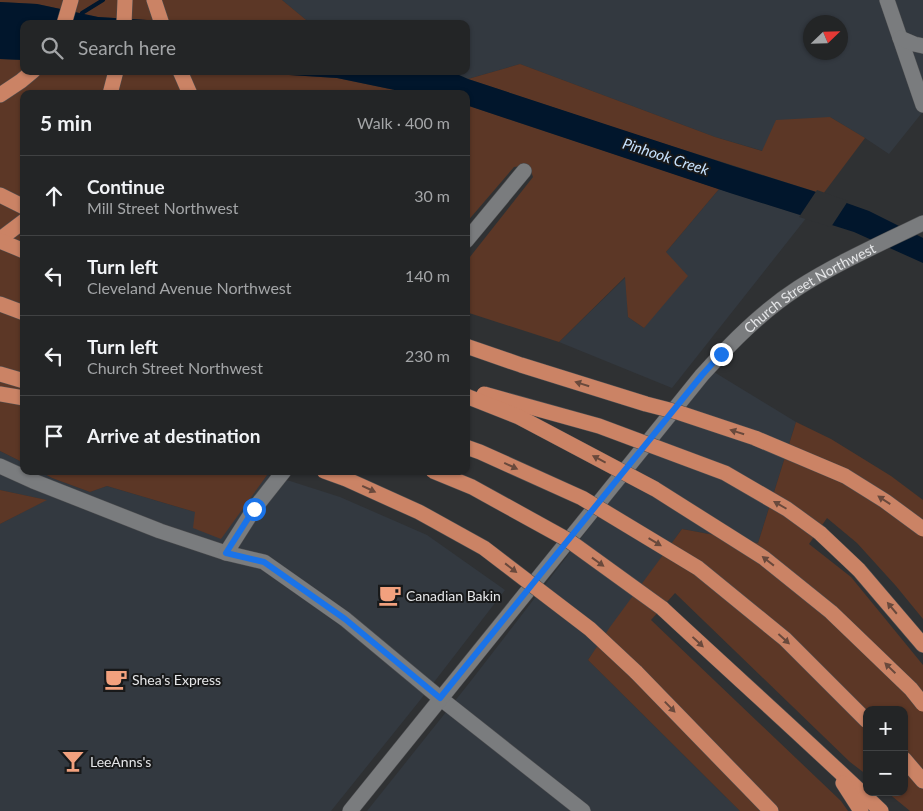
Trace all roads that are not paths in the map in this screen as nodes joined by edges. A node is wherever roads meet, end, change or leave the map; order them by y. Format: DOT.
graph roads {
  1 [pos="71,0"];
  2 [pos="125,0"];
  3 [pos="154,0"];
  4 [pos="887,0"];
  5 [pos="65,20"];
  6 [pos="124,20"];
  7 [pos="161,20"];
  8 [pos="900,38"];
  9 [pos="923,46"];
  10 [pos="28,75"];
  11 [pos="115,75"];
  12 [pos="182,75"];
  13 [pos="111,90"];
  14 [pos="188,90"];
  15 [pos="0,95"];
  16 [pos="922,99"];
  17 [pos="524,171"];
  18 [pos="0,195"];
  19 [pos="20,205"];
  20 [pos="923,222"];
  21 [pos="20,224"];
  22 [pos="470,236"];
  23 [pos="0,240"];
  24 [pos="20,249"];
  25 [pos="0,304"];
  26 [pos="20,312"];
  27 [pos="470,347"];
  28 [pos="0,374"];
  29 [pos="20,380"];
  30 [pos="470,390"];
  31 [pos="0,394"];
  32 [pos="20,397"];
  33 [pos="470,398"];
  34 [pos="470,448"];
  35 [pos="0,466"];
  36 [pos="281,475"];
  37 [pos="337,475"];
  38 [pos="443,475"];
  39 [pos="923,529"];
  40 [pos="226,553"];
  41 [pos="923,646"];
  42 [pos="440,698"];
  43 [pos="923,704"];
  44 [pos="863,717"];
  45 [pos="830,762"];
  46 [pos="908,764"];
  47 [pos="923,781"];
  48 [pos="350,811"];
  49 [pos="583,811"];
  50 [pos="771,811"];
  51 [pos="861,811"];
  52 [pos="881,811"];
  1 -- 5 [label="highway"];
  2 -- 6 [label="highway"];
  3 -- 7 [label="highway"];
  4 -- 8 [label="street"];
  8 -- 9 [label="street"];
  8 -- 16 [label="street"];
  10 -- 15 [label="highway"];
  11 -- 13 [label="highway"];
  12 -- 14 [label="highway"];
  17 -- 22 [label="street"];
  18 -- 19 [label="highway"];
  20 -- 42 [label="street, Church Street Northwest"];
  21 -- 23 [label="highway"];
  23 -- 24 [label="highway"];
  25 -- 26 [label="highway"];
  39 -- 27 [label="highway, one-way, bridge"];
  28 -- 29 [label="highway"];
  41 -- 30 [label="highway, one-way, bridge"];
  31 -- 32 [label="highway"];
  43 -- 33 [label="highway, one-way, bridge"];
  34 -- 44 [label="highway, one-way, bridge"];
  35 -- 40 [label="street"];
  36 -- 40 [label="street"];
  37 -- 50 [label="highway, one-way, bridge"];
  38 -- 45 [label="highway, one-way, bridge"];
  40 -- 42 [label="street"];
  42 -- 48 [label="street, Church Street Northwest"];
  42 -- 49 [label="street"];
  45 -- 51 [label="highway"];
  45 -- 52 [label="highway"];
  46 -- 47 [label="highway"];
}
